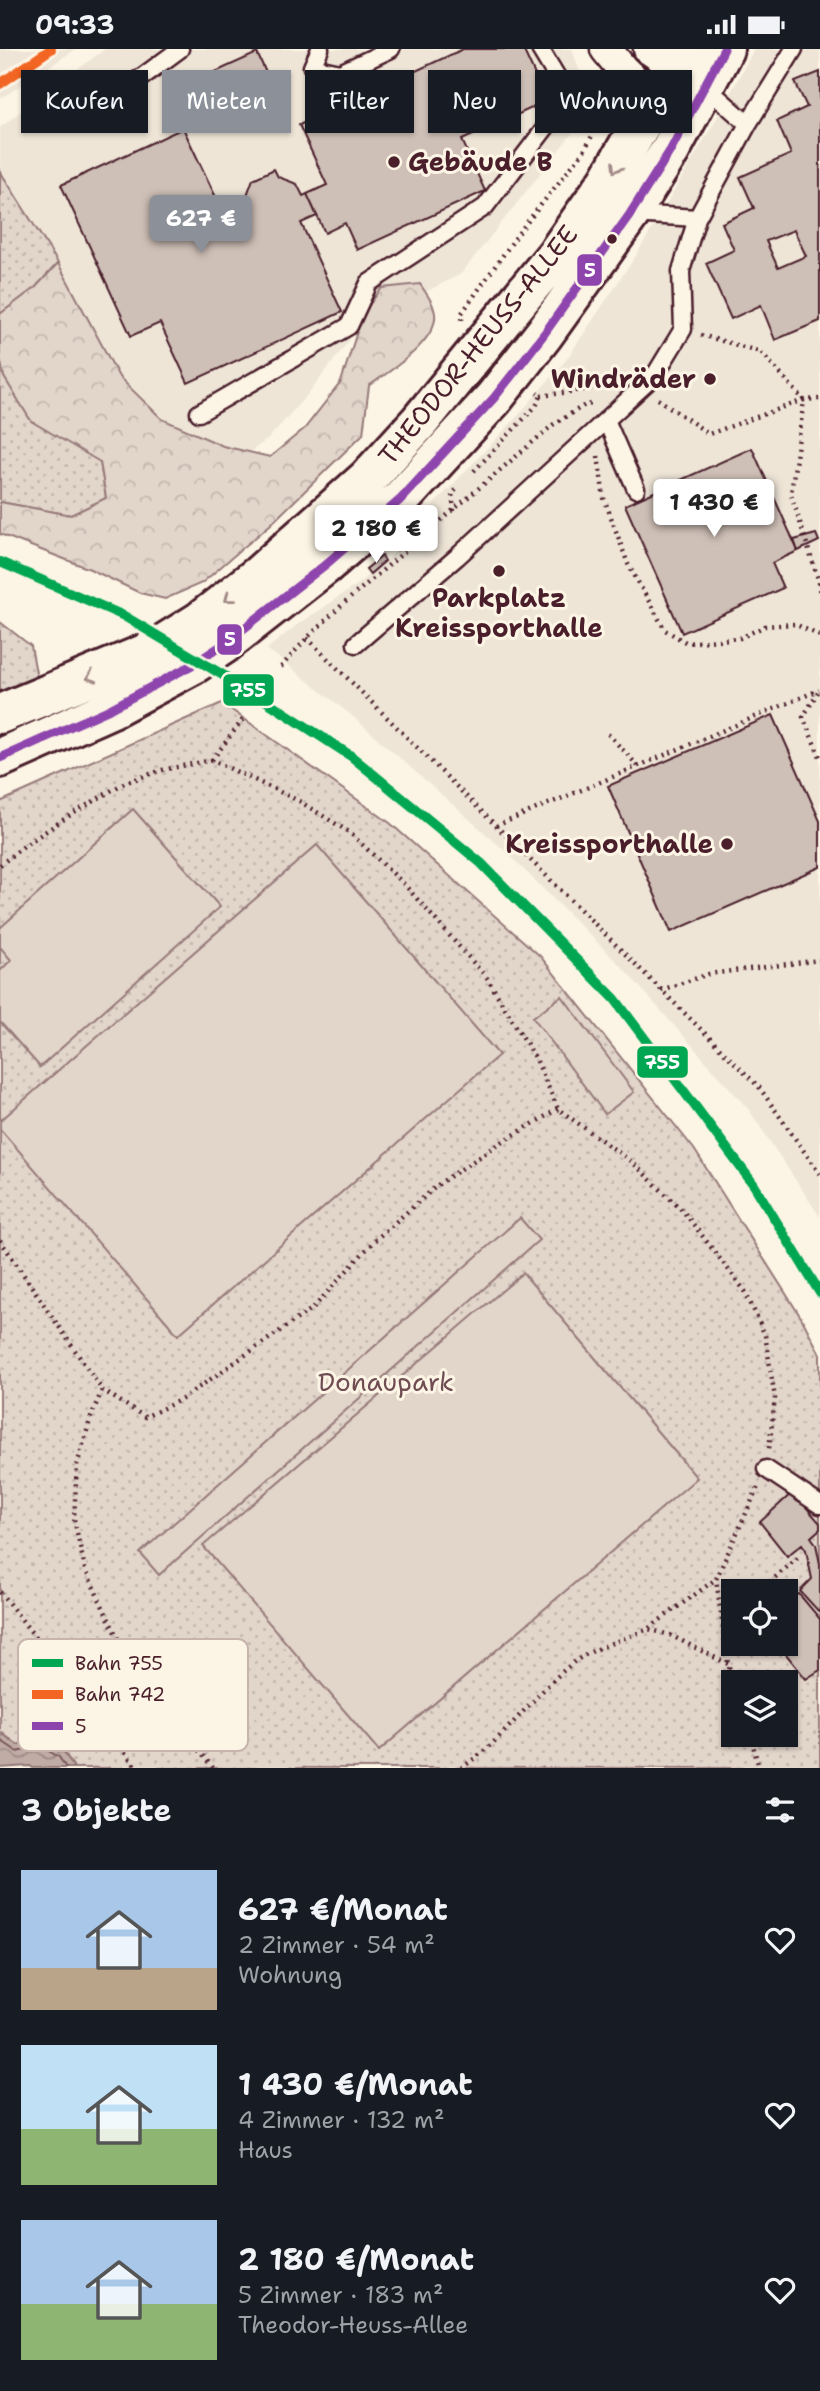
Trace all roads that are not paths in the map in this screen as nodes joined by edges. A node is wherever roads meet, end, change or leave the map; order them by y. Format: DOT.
graph roads {
  1 [pos="180,49"];
  2 [pos="320,49"];
  3 [pos="391,49"];
  4 [pos="540,49"];
  5 [pos="606,49"];
  6 [pos="724,49"];
  7 [pos="794,49"];
  8 [pos="678,62"];
  9 [pos="623,70"];
  10 [pos="148,73"];
  11 [pos="748,124"];
  12 [pos="637,133"];
  13 [pos="630,214"];
  14 [pos="696,218"];
  15 [pos="199,413"];
  16 [pos="600,426"];
  17 [pos="636,489"];
  18 [pos="356,644"];
  19 [pos="0,714"];
  20 [pos="0,758"];
  21 [pos="766,1469"];
  22 [pos="820,1505"];
  1 -- 10 [label="lane"];
  2 -- 3 [label="lane"];
  4 -- 15 [label="lane"];
  5 -- 9 [label="street"];
  6 -- 8 [label="main road, THEODOR-HEUSS-ALLEE"];
  7 -- 11 [label="lane"];
  8 -- 11 [label="lane"];
  8 -- 13 [label="main road, THEODOR-HEUSS-ALLEE"];
  11 -- 14 [label="lane"];
  12 -- 19 [label="main road, THEODOR-HEUSS-ALLEE, one-way"];
  13 -- 14 [label="lane"];
  13 -- 20 [label="main road, THEODOR-HEUSS-ALLEE"];
  14 -- 16 [label="lane"];
  16 -- 17 [label="lane"];
  16 -- 18 [label="lane"];
  21 -- 22 [label="lane"];
}
